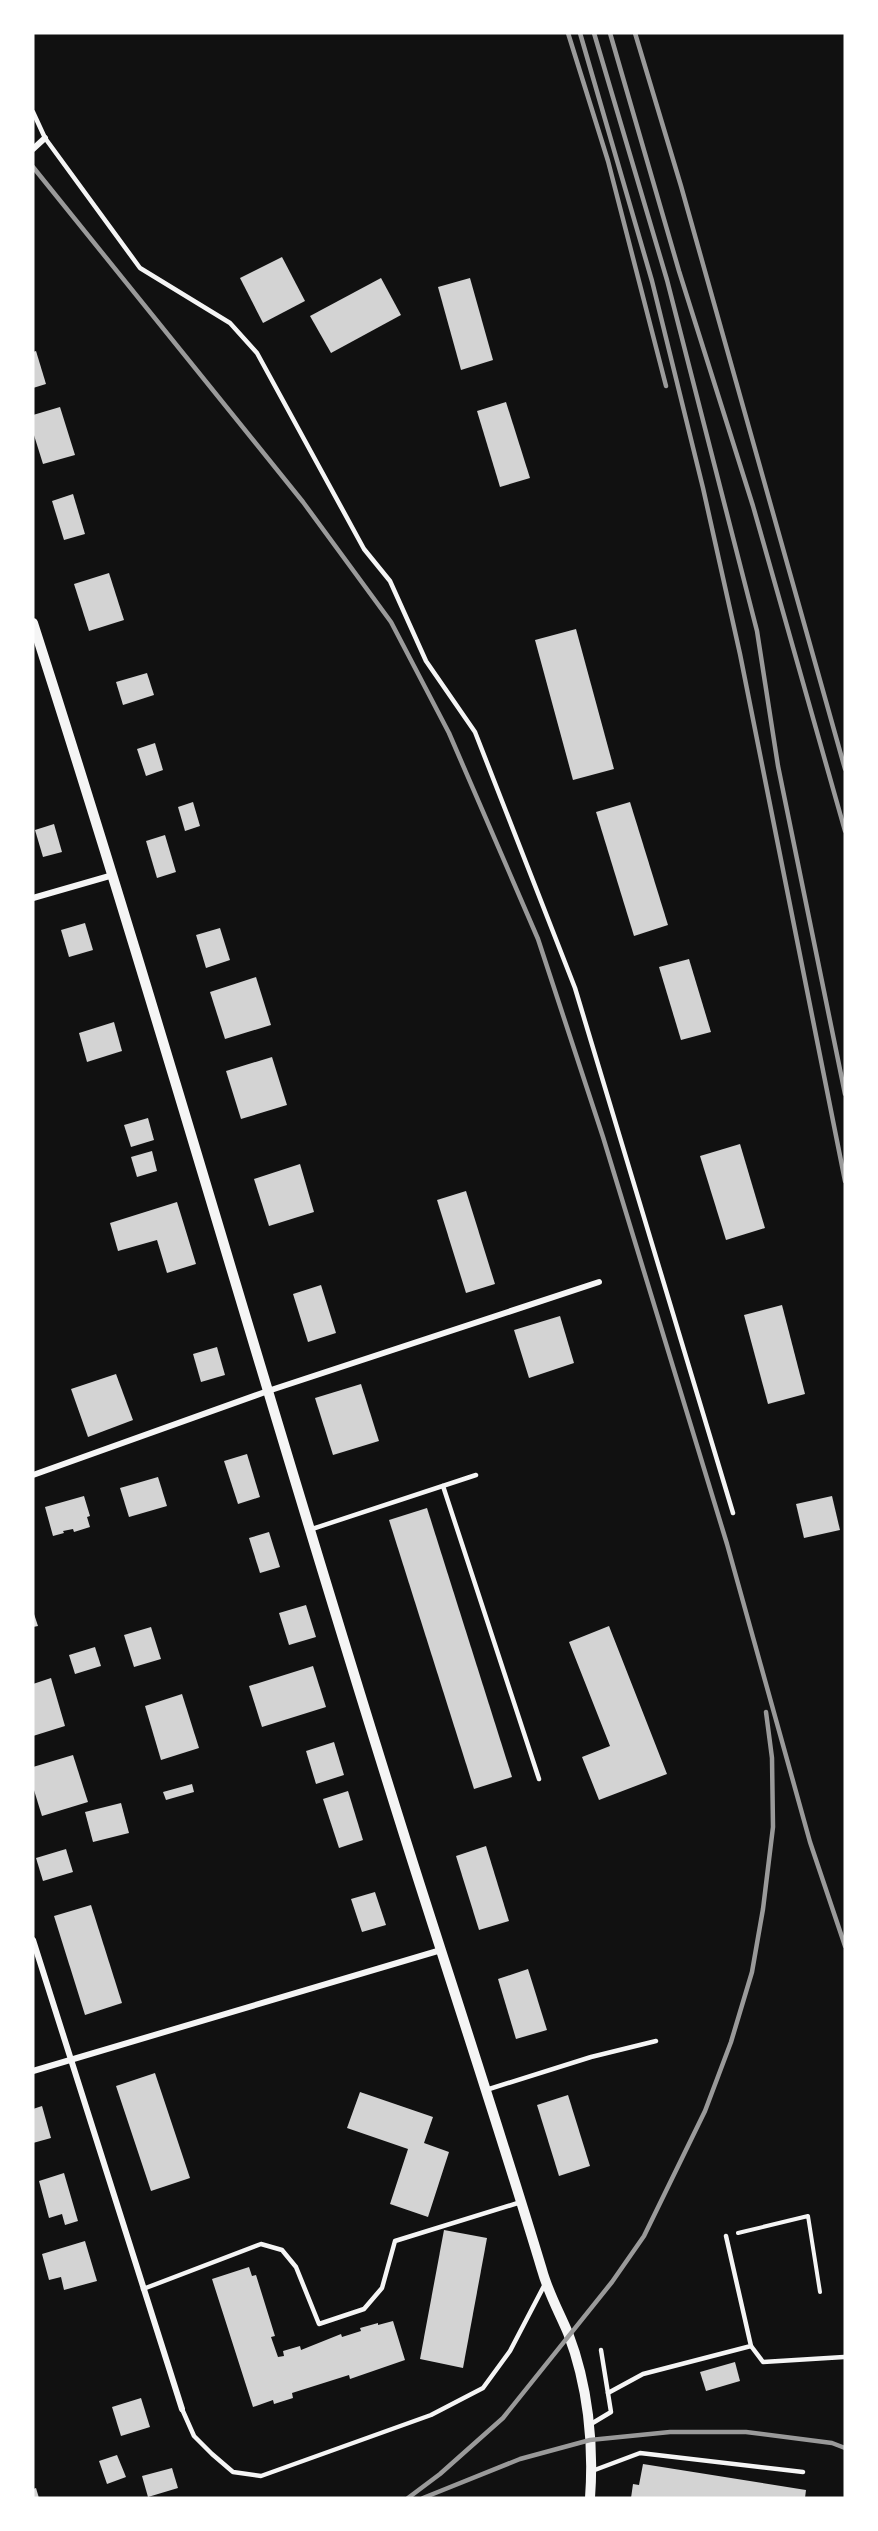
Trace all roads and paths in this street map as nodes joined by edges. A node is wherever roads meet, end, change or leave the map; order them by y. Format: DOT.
graph roads {
  1 [pos="33,112"];
  2 [pos="45,138"];
  3 [pos="33,149"];
  4 [pos="33,623"];
  5 [pos="114,874"];
  6 [pos="33,898"];
  7 [pos="599,1282"];
  8 [pos="268,1391"];
  9 [pos="33,1474"];
  10 [pos="476,1475"];
  11 [pos="444,1486"];
  12 [pos="733,1513"];
  13 [pos="309,1530"];
  14 [pos="538,1779"];
  15 [pos="33,1940"];
  16 [pos="441,1950"];
  17 [pos="656,2041"];
  18 [pos="69,2060"];
  19 [pos="33,2071"];
  20 [pos="486,2090"];
  21 [pos="521,2202"];
  22 [pos="726,2236"];
  23 [pos="545,2283"];
  24 [pos="143,2289"];
  25 [pos="820,2292"];
  26 [pos="751,2346"];
  27 [pos="601,2350"];
  28 [pos="844,2357"];
  29 [pos="608,2392"];
  30 [pos="182,2409"];
  31 [pos="588,2426"];
  32 [pos="592,2472"];
  33 [pos="803,2472"];
  34 [pos="590,2498"];
  1 -- 2 [label="lane"];
  2 -- 3 [label="street"];
  2 -- 12 [label="lane"];
  4 -- 5 [label="street"];
  5 -- 6 [label="street"];
  5 -- 8 [label="street"];
  7 -- 8 [label="street"];
  8 -- 9 [label="street"];
  8 -- 13 [label="street"];
  10 -- 11 [label="lane"];
  11 -- 13 [label="lane"];
  11 -- 14 [label="lane"];
  13 -- 16 [label="street"];
  15 -- 18 [label="street"];
  16 -- 18 [label="street"];
  16 -- 20 [label="street"];
  17 -- 20 [label="lane"];
  18 -- 19 [label="street"];
  18 -- 24 [label="street"];
  20 -- 21 [label="street"];
  21 -- 23 [label="street"];
  21 -- 24 [label="lane"];
  22 -- 25 [label="path"];
  22 -- 26 [label="lane"];
  23 -- 30 [label="lane"];
  23 -- 31 [label="street"];
  24 -- 30 [label="street"];
  26 -- 28 [label="lane"];
  26 -- 29 [label="lane"];
  27 -- 29 [label="lane"];
  29 -- 31 [label="lane"];
  31 -- 32 [label="street"];
  32 -- 33 [label="lane"];
  32 -- 34 [label="street"];
}
